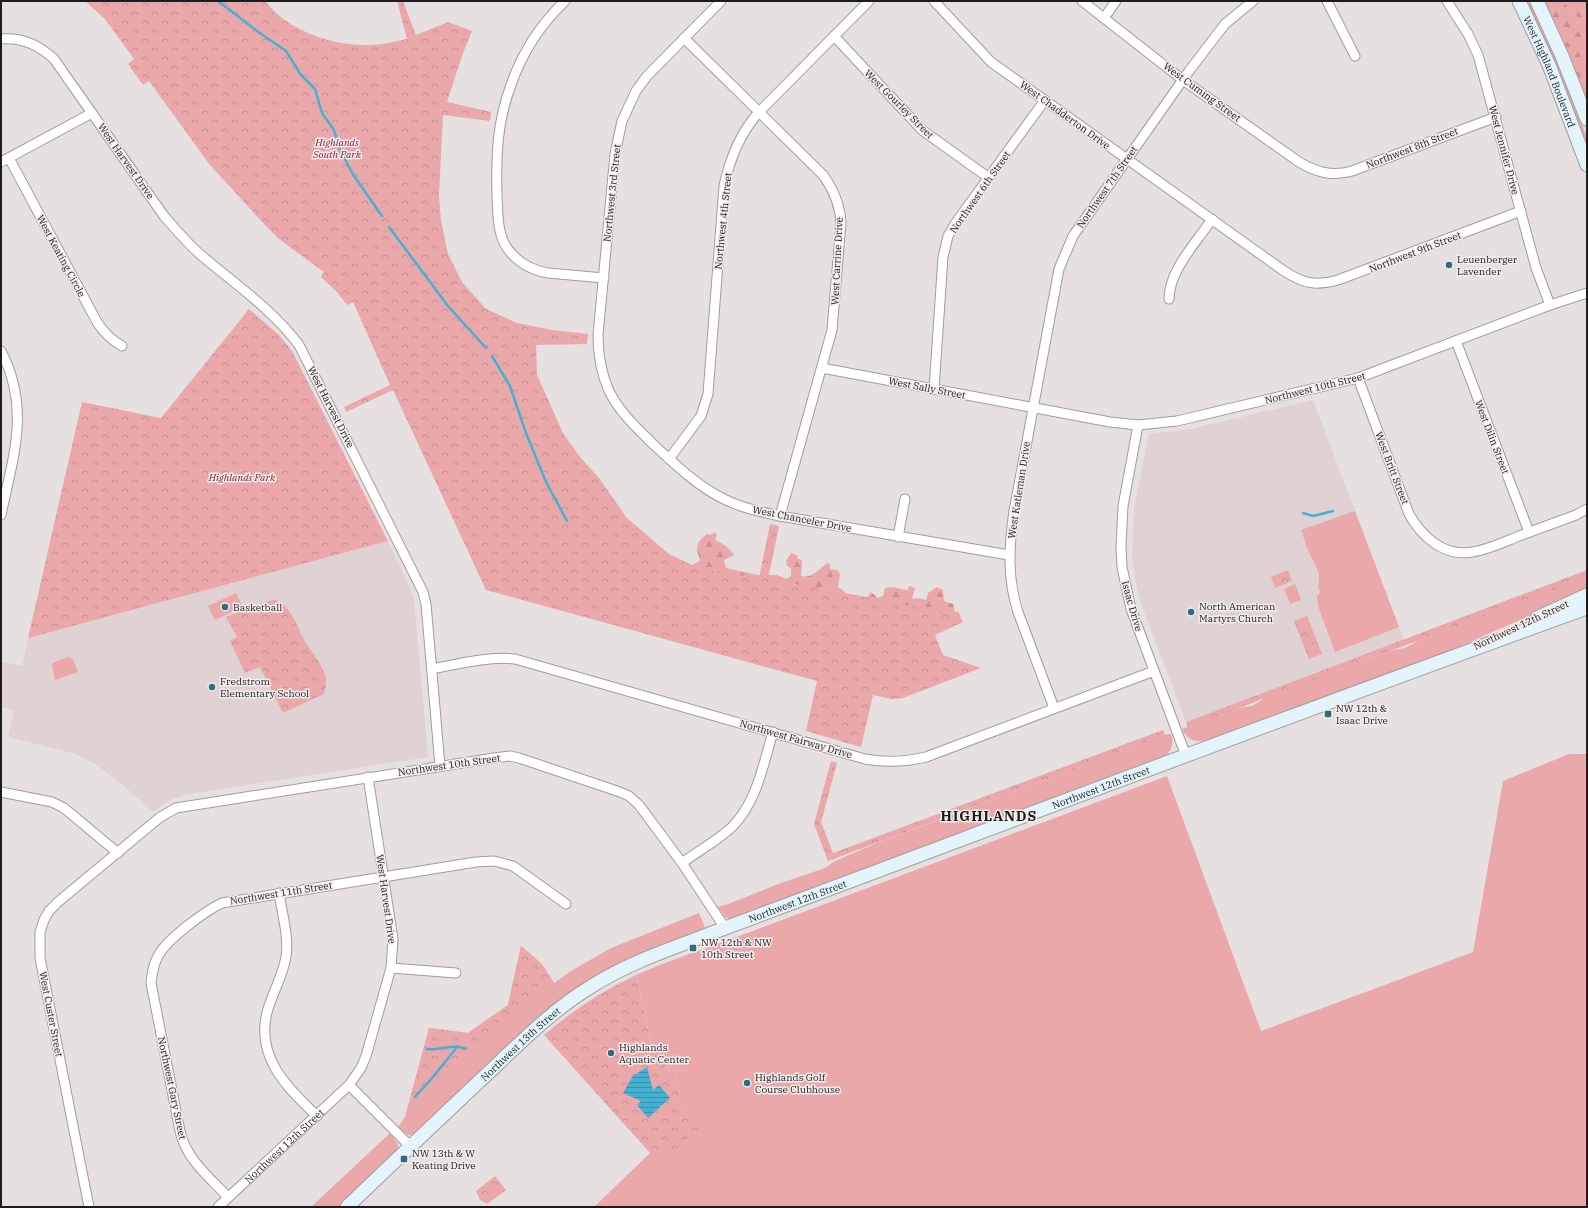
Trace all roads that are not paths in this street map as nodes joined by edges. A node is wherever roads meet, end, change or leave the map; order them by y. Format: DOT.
graph roads {
  1 [pos="565,1"];
  2 [pos="721,1"];
  3 [pos="868,1"];
  4 [pos="934,1"];
  5 [pos="1082,1"];
  6 [pos="1116,1"];
  7 [pos="1253,1"];
  8 [pos="1326,1"];
  9 [pos="1447,1"];
  10 [pos="1519,1"];
  11 [pos="1537,1"];
  12 [pos="1104,18"];
  13 [pos="834,36"];
  14 [pos="684,38"];
  15 [pos="1,40"];
  16 [pos="1355,56"];
  17 [pos="1183,80"];
  18 [pos="1045,100"];
  19 [pos="759,112"];
  20 [pos="92,114"];
  21 [pos="1496,117"];
  22 [pos="1587,120"];
  23 [pos="1127,159"];
  24 [pos="5,160"];
  25 [pos="1587,166"];
  26 [pos="1326,174"];
  27 [pos="989,178"];
  28 [pos="1521,211"];
  29 [pos="1212,219"];
  30 [pos="604,278"];
  31 [pos="1307,283"];
  32 [pos="1587,293"];
  33 [pos="1169,299"];
  34 [pos="1550,305"];
  35 [pos="1456,341"];
  36 [pos="122,346"];
  37 [pos="1,351"];
  38 [pos="822,368"];
  39 [pos="1358,378"];
  40 [pos="934,389"];
  41 [pos="1033,408"];
  42 [pos="1138,425"];
  43 [pos="669,459"];
  44 [pos="905,499"];
  45 [pos="1587,510"];
  46 [pos="1,515"];
  47 [pos="780,516"];
  48 [pos="1529,532"];
  49 [pos="898,537"];
  50 [pos="1009,556"];
  51 [pos="1587,595"];
  52 [pos="1587,608"];
  53 [pos="1455,656"];
  54 [pos="432,669"];
  55 [pos="1154,671"];
  56 [pos="1054,708"];
  57 [pos="773,732"];
  58 [pos="1186,756"];
  59 [pos="440,766"];
  60 [pos="368,777"];
  61 [pos="1,792"];
  62 [pos="118,853"];
  63 [pos="682,863"];
  64 [pos="383,877"];
  65 [pos="279,893"];
  66 [pos="566,904"];
  67 [pos="725,928"];
  68 [pos="155,963"];
  69 [pos="391,968"];
  70 [pos="456,973"];
  71 [pos="349,1085"];
  72 [pos="317,1116"];
  73 [pos="410,1146"];
  74 [pos="228,1197"];
  75 [pos="89,1207"];
  76 [pos="218,1207"];
  77 [pos="347,1207"];
  1 -- 30 [label="street"];
  2 -- 14 [label="street, Northwest 3rd Street"];
  3 -- 13 [label="street, Northwest 4th Street"];
  4 -- 18 [label="street, West Chadderton Drive"];
  5 -- 12 [label="street, West Cuming Street"];
  6 -- 12 [label="street"];
  7 -- 17 [label="street, Northwest 7th Street"];
  8 -- 16 [label="street"];
  9 -- 21 [label="street, West Jennifer Drive"];
  10 -- 25 [label="main road, West Highland Boulevard"];
  11 -- 22 [label="main road, West Highland Boulevard"];
  12 -- 17 [label="street, West Cuming Street"];
  13 -- 19 [label="street, Northwest 4th Street"];
  13 -- 27 [label="street, West Gourley Street"];
  14 -- 19 [label="street, West Carrine Drive"];
  14 -- 30 [label="street, Northwest 3rd Street"];
  15 -- 20 [label="street"];
  17 -- 23 [label="street, Northwest 7th Street"];
  17 -- 26 [label="street, West Cuming Street"];
  18 -- 23 [label="street, West Chadderton Drive"];
  18 -- 27 [label="street, Northwest 6th Street"];
  19 -- 38 [label="street, West Carrine Drive"];
  19 -- 43 [label="street, Northwest 4th Street"];
  20 -- 24 [label="street"];
  20 -- 54 [label="street, West Harvest Drive"];
  21 -- 26 [label="street, Northwest 8th Street"];
  21 -- 28 [label="street, West Jennifer Drive"];
  23 -- 29 [label="street, West Chadderton Drive"];
  23 -- 41 [label="street, Northwest 7th Street"];
  24 -- 36 [label="street, West Keating Circle"];
  27 -- 40 [label="street, Northwest 6th Street"];
  28 -- 31 [label="street, Northwest 9th Street"];
  28 -- 34 [label="street, West Jennifer Drive"];
  29 -- 31 [label="street, West Chadderton Drive"];
  29 -- 33 [label="street"];
  30 -- 43 [label="street, West Chanceler Drive"];
  32 -- 34 [label="street, Northwest 10th Street"];
  34 -- 35 [label="street, Northwest 10th Street"];
  35 -- 39 [label="street, Northwest 10th Street"];
  35 -- 48 [label="street, West Dilin Street"];
  37 -- 46 [label="street"];
  38 -- 40 [label="street, West Sally Street"];
  38 -- 47 [label="street, West Carrine Drive"];
  39 -- 42 [label="street, Northwest 10th Street"];
  39 -- 48 [label="street, West Britt Street"];
  40 -- 41 [label="street, West Sally Street"];
  41 -- 42 [label="street, Northwest 10th Street"];
  41 -- 50 [label="street, West Katleman Drive"];
  42 -- 55 [label="street, Isaac Drive"];
  43 -- 47 [label="street, West Chanceler Drive"];
  44 -- 49 [label="street"];
  45 -- 48 [label="street"];
  47 -- 49 [label="street, West Chanceler Drive"];
  49 -- 50 [label="street, West Chanceler Drive"];
  50 -- 56 [label="street, West Katleman Drive"];
  51 -- 53 [label="main road, Northwest 12th Street"];
  52 -- 53 [label="main road, Northwest 12th Street"];
  53 -- 58 [label="main road, Northwest 12th Street"];
  54 -- 57 [label="street, Northwest Fairway Drive"];
  54 -- 59 [label="street, West Harvest Drive"];
  55 -- 56 [label="street, Northwest Fairway Drive"];
  55 -- 58 [label="street, Isaac Drive"];
  56 -- 57 [label="street, Northwest Fairway Drive"];
  57 -- 63 [label="street"];
  58 -- 67 [label="main road, Northwest 12th Street"];
  59 -- 60 [label="street, Northwest 10th Street"];
  59 -- 63 [label="street, Northwest 10th Street"];
  60 -- 62 [label="street, Northwest 10th Street"];
  60 -- 64 [label="street, West Harvest Drive"];
  61 -- 62 [label="street"];
  62 -- 75 [label="street, West Custer Street"];
  63 -- 67 [label="street, Northwest 10th Street"];
  64 -- 65 [label="street, Northwest 11th Street"];
  64 -- 66 [label="street, Northwest 11th Street"];
  64 -- 69 [label="street, West Harvest Drive"];
  65 -- 68 [label="street, Northwest 11th Street"];
  65 -- 72 [label="street"];
  67 -- 73 [label="main road, Northwest 13th Street"];
  68 -- 74 [label="street, Northwest Gary Street"];
  69 -- 70 [label="street"];
  69 -- 71 [label="street, West Harvest Drive"];
  71 -- 72 [label="street, Northwest 12th Street"];
  71 -- 73 [label="street"];
  72 -- 74 [label="street, Northwest 12th Street"];
  73 -- 77 [label="main road, Northwest 13th Street"];
  74 -- 76 [label="street, Northwest 12th Street"];
}
